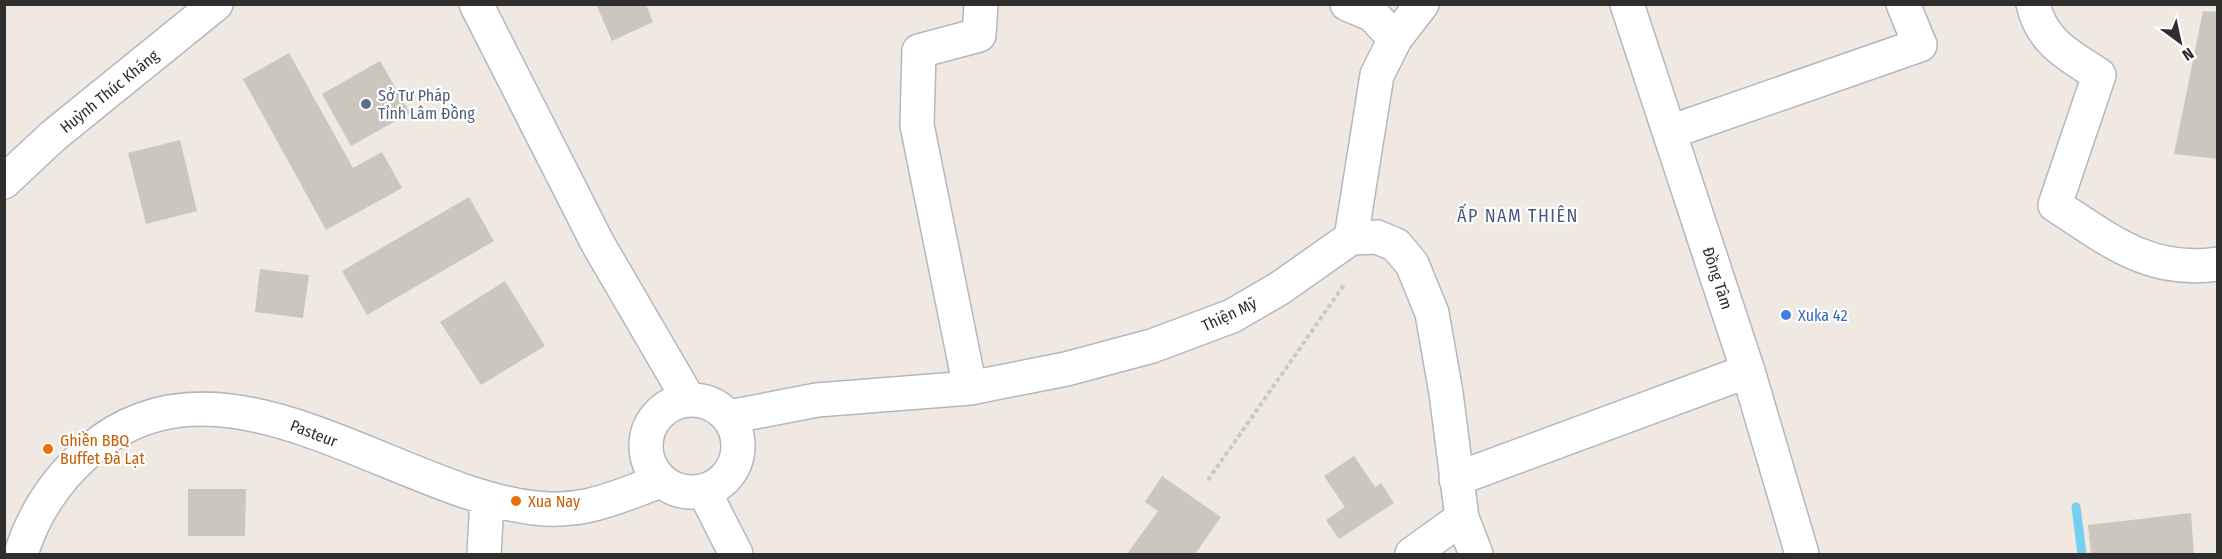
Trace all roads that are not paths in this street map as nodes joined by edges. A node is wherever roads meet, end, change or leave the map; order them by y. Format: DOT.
graph roads {
  1 [pos="216,4"];
  2 [pos="476,4"];
  3 [pos="981,4"];
  4 [pos="1347,4"];
  5 [pos="1422,4"];
  6 [pos="1903,4"];
  7 [pos="2033,4"];
  8 [pos="1637,8"];
  9 [pos="1395,39"];
  10 [pos="1670,132"];
  11 [pos="4,182"];
  12 [pos="1364,238"];
  13 [pos="2217,264"];
  14 [pos="1748,371"];
  15 [pos="970,388"];
  16 [pos="689,400"];
  17 [pos="729,417"];
  18 [pos="1456,479"];
  19 [pos="661,481"];
  20 [pos="704,491"];
  21 [pos="487,500"];
  22 [pos="1462,518"];
  23 [pos="21,555"];
  24 [pos="484,555"];
  25 [pos="736,555"];
  26 [pos="1412,555"];
  27 [pos="1476,555"];
  28 [pos="1802,555"];
  1 -- 11 [label="street, Huỳnh Thúc Kháng"];
  2 -- 16 [label="street"];
  3 -- 15 [label="street"];
  4 -- 9 [label="street"];
  5 -- 9 [label="street"];
  6 -- 10 [label="street"];
  7 -- 13 [label="street"];
  8 -- 10 [label="street, Đồng Tâm"];
  9 -- 12 [label="street"];
  10 -- 14 [label="street, Đồng Tâm"];
  12 -- 15 [label="street, Thiện Mỹ"];
  12 -- 18 [label="street"];
  14 -- 18 [label="street"];
  14 -- 28 [label="street, Đồng Tâm"];
  15 -- 17 [label="street, Thiện Mỹ"];
  16 -- 17 [label="street"];
  16 -- 19 [label="street"];
  17 -- 20 [label="street"];
  18 -- 22 [label="street"];
  19 -- 20 [label="street"];
  19 -- 21 [label="street, Pasteur"];
  20 -- 25 [label="street"];
  21 -- 23 [label="street, Pasteur"];
  21 -- 24 [label="street"];
  22 -- 26 [label="street"];
  22 -- 27 [label="street"];
}
